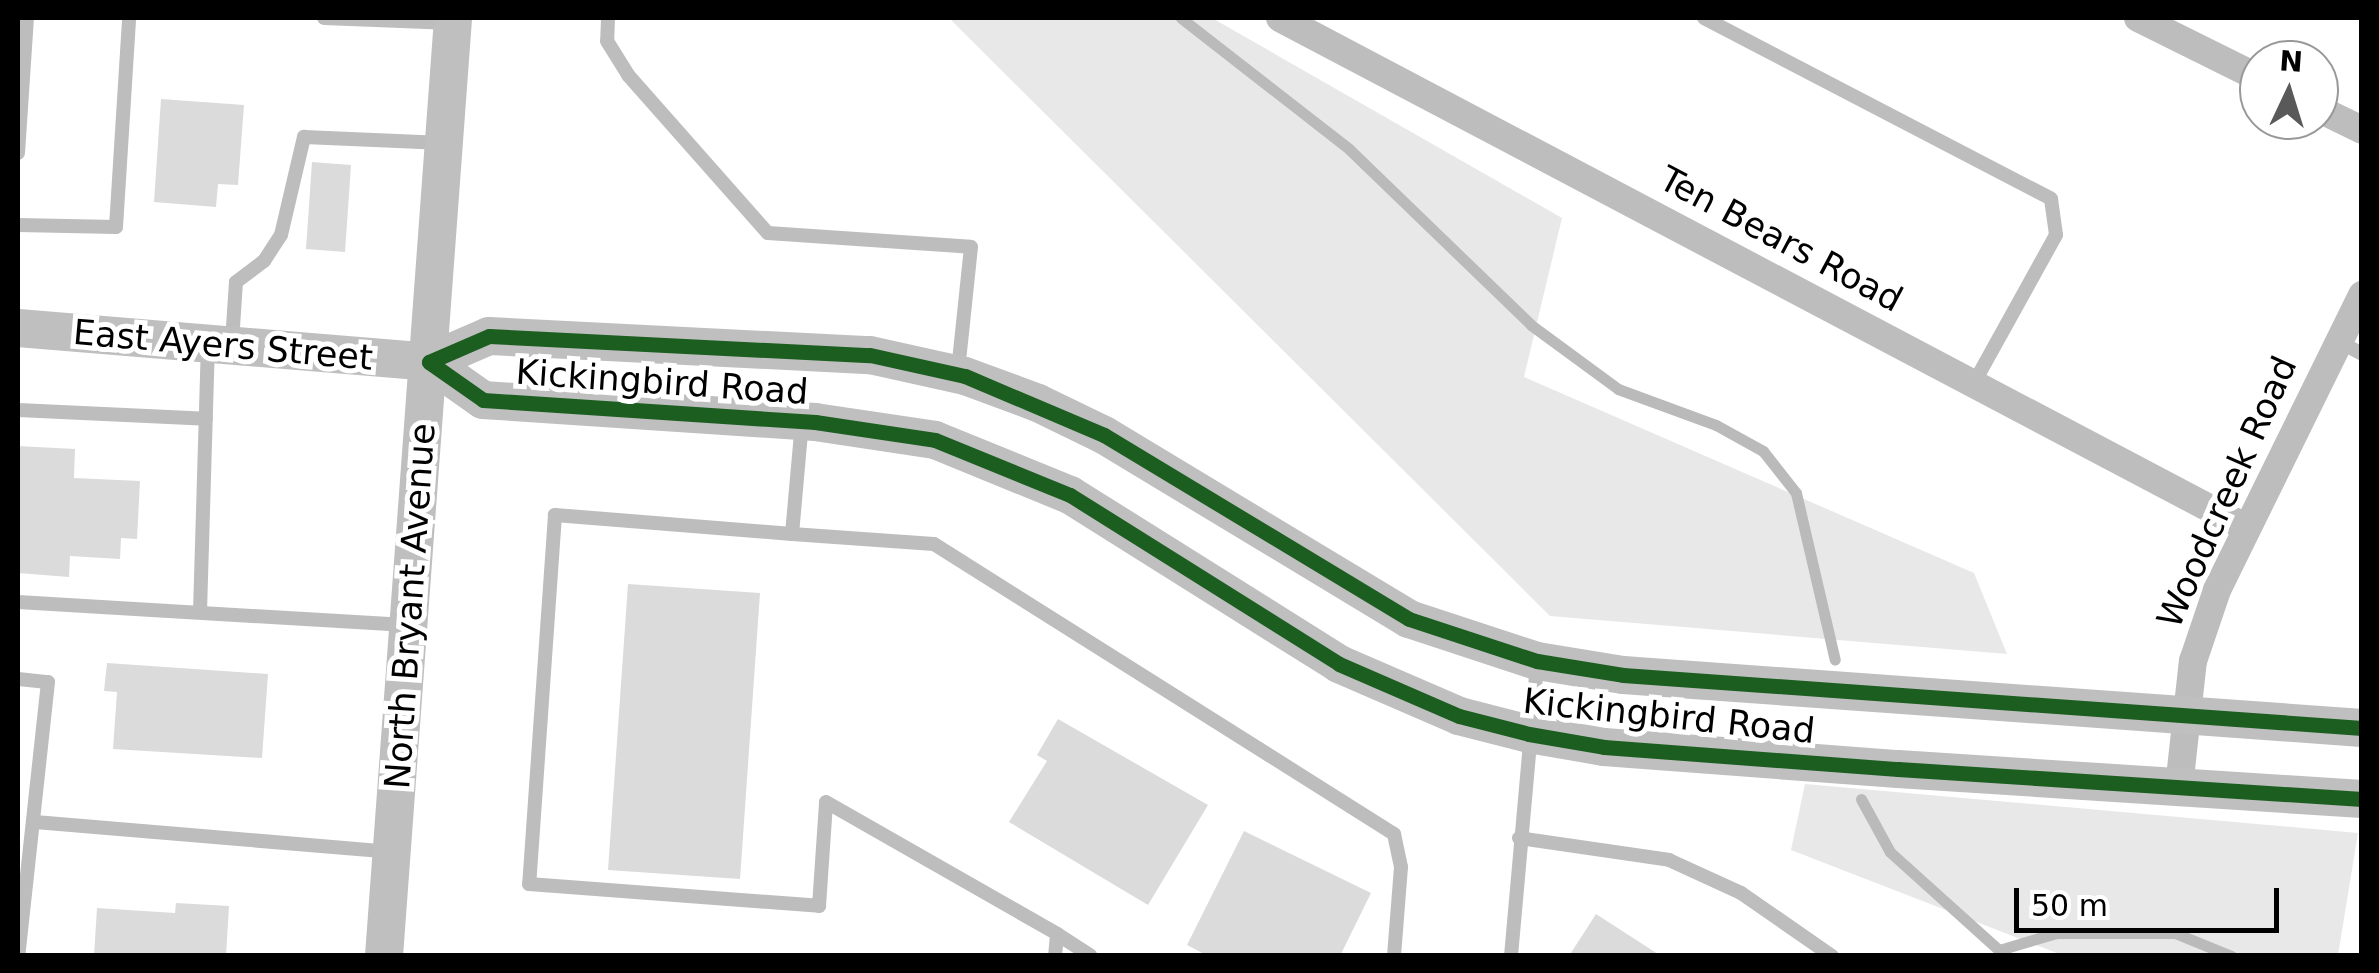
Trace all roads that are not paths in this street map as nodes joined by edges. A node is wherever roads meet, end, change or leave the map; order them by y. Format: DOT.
graph roads {
  1 [pos="27,18"];
  2 [pos="130,18"];
  3 [pos="324,18"];
  4 [pos="608,18"];
  5 [pos="1280,18"];
  6 [pos="1704,18"];
  7 [pos="2138,18"];
  8 [pos="453,20"];
  9 [pos="2239,68"];
  10 [pos="2339,119"];
  11 [pos="2362,130"];
  12 [pos="445,143"];
  13 [pos="18,153"];
  14 [pos="18,224"];
  15 [pos="2362,296"];
  16 [pos="18,328"];
  17 [pos="2336,340"];
  18 [pos="220,345"];
  19 [pos="2362,354"];
  20 [pos="428,362"];
  21 [pos="958,374"];
  22 [pos="1974,384"];
  23 [pos="18,410"];
  24 [pos="206,420"];
  25 [pos="802,422"];
  26 [pos="2248,528"];
  27 [pos="792,534"];
  28 [pos="18,602"];
  29 [pos="200,612"];
  30 [pos="409,625"];
  31 [pos="1536,662"];
  32 [pos="18,679"];
  33 [pos="2185,716"];
  34 [pos="2362,728"];
  35 [pos="1529,734"];
  36 [pos="2179,787"];
  37 [pos="2362,799"];
  38 [pos="35,822"];
  39 [pos="1519,838"];
  40 [pos="392,852"];
  41 [pos="1057,934"];
  42 [pos="18,956"];
  43 [pos="384,956"];
  44 [pos="1055,956"];
  45 [pos="1091,956"];
  46 [pos="1394,956"];
  47 [pos="1512,956"];
  48 [pos="1832,956"];
  1 -- 13 [label="lane"];
  2 -- 14 [label="lane"];
  3 -- 8 [label="lane"];
  4 -- 21 [label="lane"];
  5 -- 22 [label="street, Ten Bears Road"];
  6 -- 22 [label="lane"];
  7 -- 9 [label="street"];
  8 -- 12 [label="street, North Bryant Avenue"];
  10 -- 11 [label="street"];
  12 -- 18 [label="lane"];
  12 -- 20 [label="street, North Bryant Avenue"];
  15 -- 17 [label="street, Woodcreek Road"];
  16 -- 18 [label="street, East Ayers Street"];
  17 -- 19 [label="lane"];
  17 -- 26 [label="street, Woodcreek Road"];
  18 -- 20 [label="street, East Ayers Street"];
  18 -- 24 [label="lane"];
  20 -- 21 [label="street, Kickingbird Road"];
  20 -- 25 [label="street, Kickingbird Road"];
  20 -- 30 [label="street, North Bryant Avenue"];
  21 -- 31 [label="street, Kickingbird Road"];
  22 -- 26 [label="street, Ten Bears Road"];
  23 -- 24 [label="lane"];
  24 -- 29 [label="lane"];
  25 -- 27 [label="lane"];
  25 -- 35 [label="street, Kickingbird Road"];
  26 -- 33 [label="street, Woodcreek Road"];
  27 -- 41 [label="lane"];
  27 -- 46 [label="lane"];
  28 -- 29 [label="lane"];
  29 -- 30 [label="lane"];
  30 -- 40 [label="street, North Bryant Avenue"];
  31 -- 33 [label="street, Kickingbird Road"];
  31 -- 35 [label="lane"];
  32 -- 38 [label="lane"];
  33 -- 34 [label="street, Kickingbird Road"];
  33 -- 36 [label="street, Woodcreek Road"];
  35 -- 36 [label="street, Kickingbird Road"];
  35 -- 39 [label="lane"];
  36 -- 37 [label="street, Kickingbird Road"];
  38 -- 40 [label="lane"];
  38 -- 42 [label="lane"];
  39 -- 47 [label="lane"];
  39 -- 48 [label="lane"];
  40 -- 43 [label="street, North Bryant Avenue"];
  41 -- 44 [label="lane"];
  41 -- 45 [label="lane"];
}
